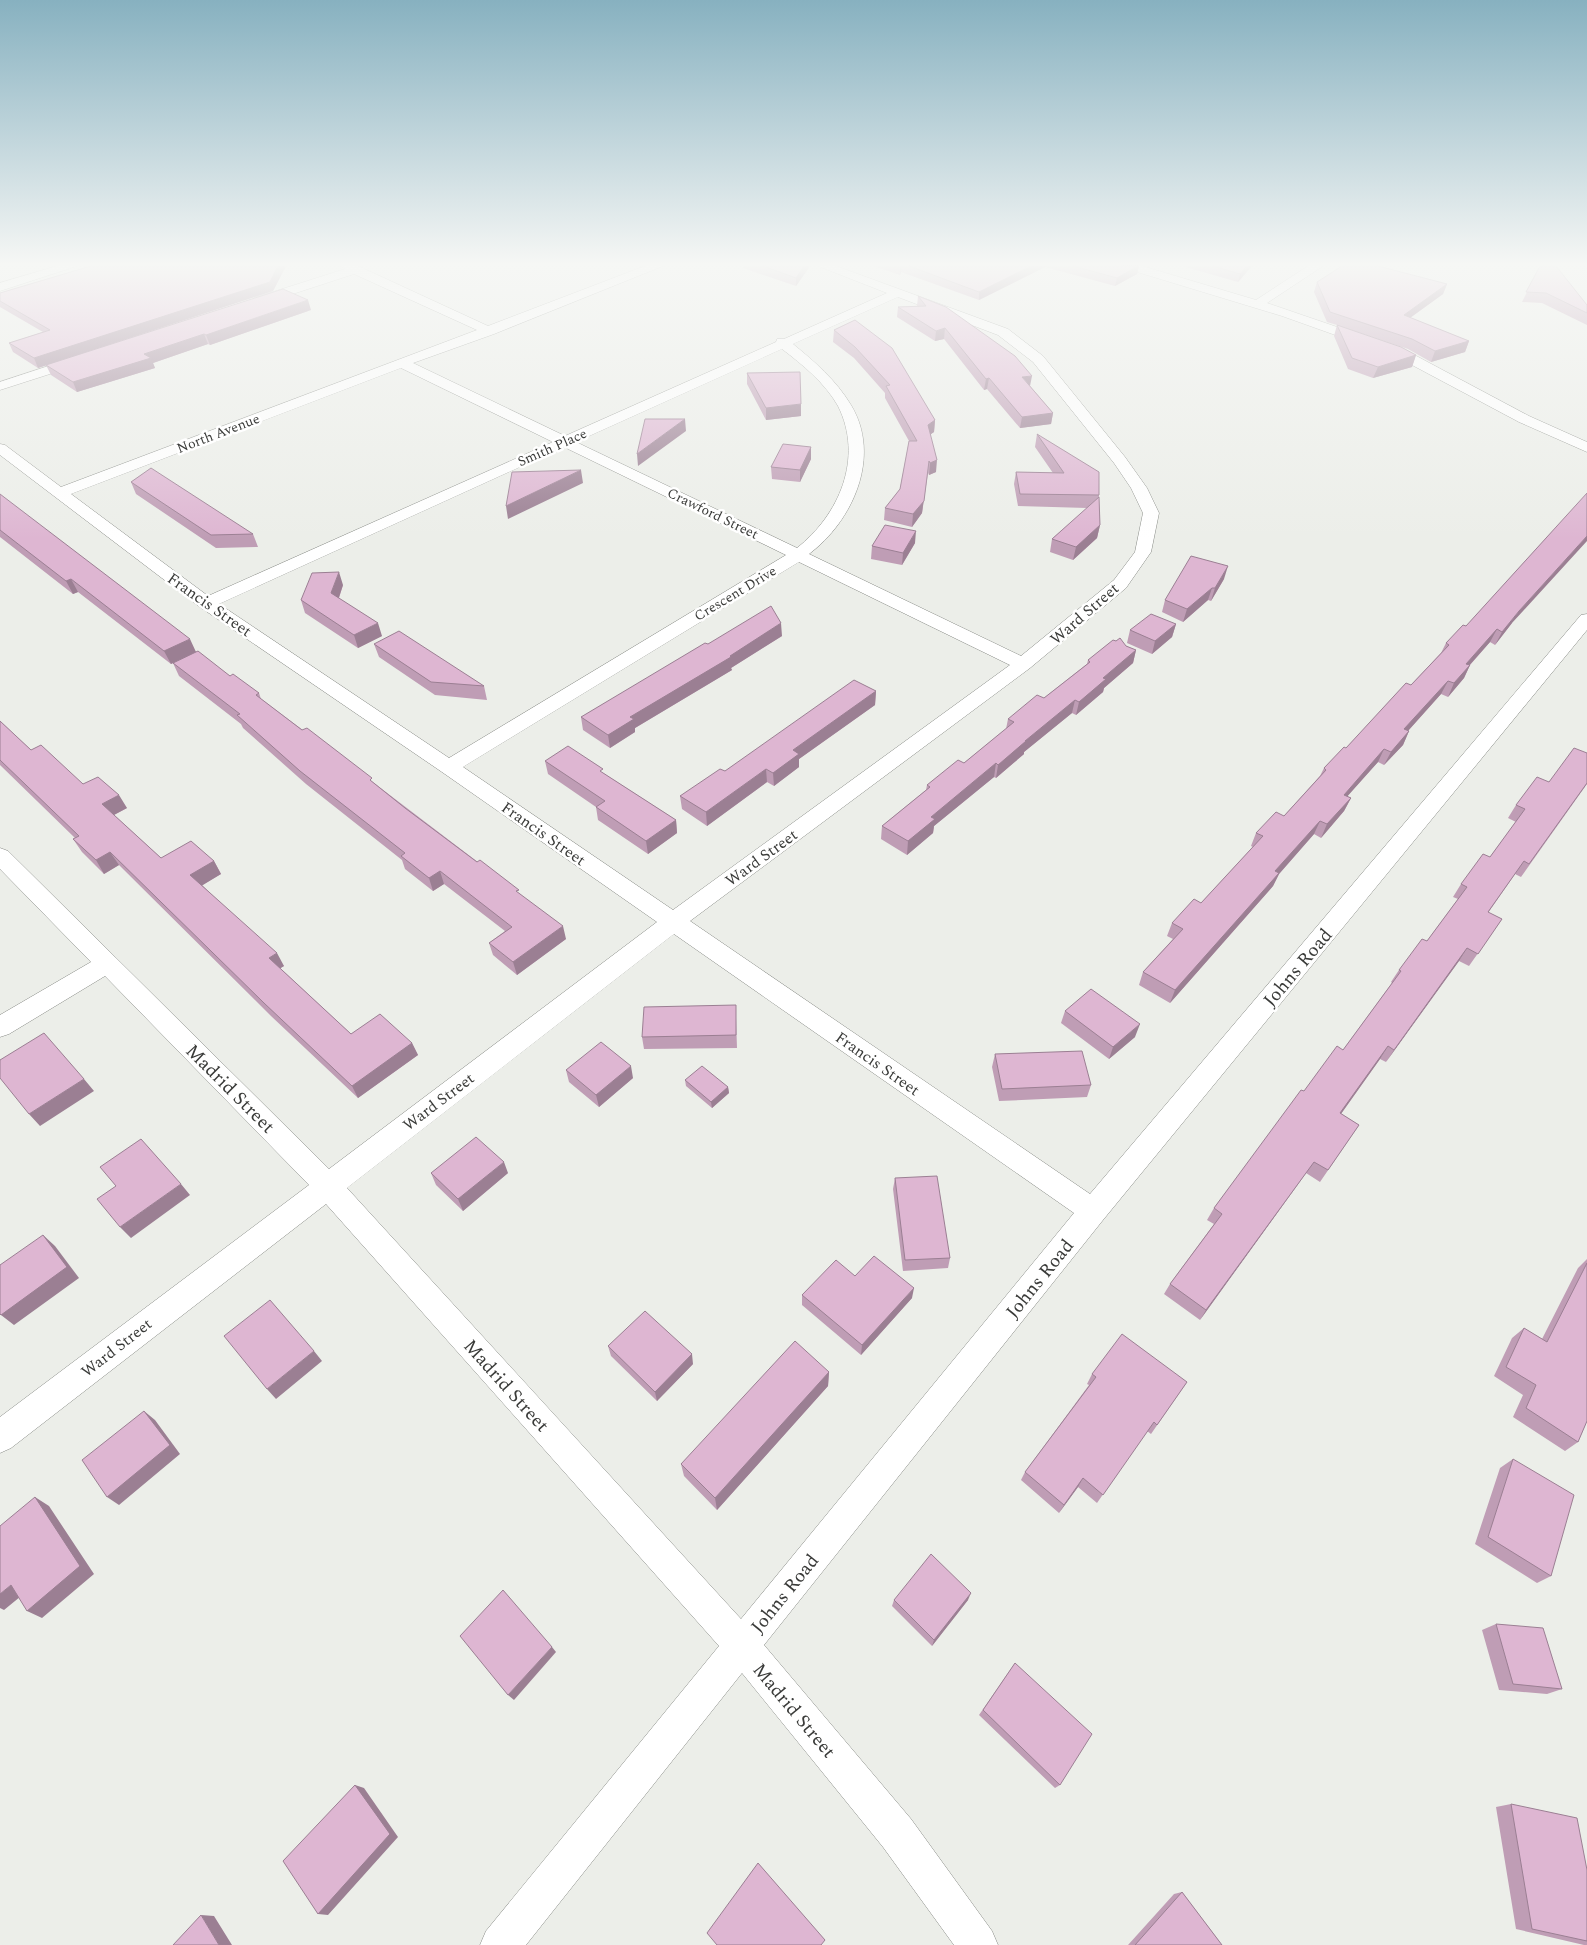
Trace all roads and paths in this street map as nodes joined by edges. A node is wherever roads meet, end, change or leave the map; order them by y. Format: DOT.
graph roads {
  1 [pos="88,357"];
  2 [pos="419,357"];
  3 [pos="750,357"];
  4 [pos="800,357"];
  5 [pos="1035,357"];
  6 [pos="1407,357"];
  7 [pos="402,363"];
  8 [pos="0,386"];
  9 [pos="565,441"];
  10 [pos="0,448"];
  11 [pos="1587,448"];
  12 [pos="59,492"];
  13 [pos="798,555"];
  14 [pos="206,602"];
  15 [pos="1587,620"];
  16 [pos="1023,664"];
  17 [pos="449,767"];
  18 [pos="0,856"];
  19 [pos="673,922"];
  20 [pos="108,963"];
  21 [pos="0,1026"];
  22 [pos="327,1185"];
  23 [pos="1093,1211"];
  24 [pos="0,1437"];
  25 [pos="742,1646"];
  26 [pos="500,1945"];
  27 [pos="978,1945"];
  1 -- 8 [label="street"];
  2 -- 7 [label="street, North Avenue"];
  3 -- 9 [label="street, Smith Place"];
  4 -- 13 [label="street, Crescent Drive"];
  5 -- 16 [label="street, Ward Street"];
  6 -- 11 [label="street"];
  7 -- 9 [label="street, Crawford Street"];
  7 -- 12 [label="street, North Avenue"];
  9 -- 13 [label="street, Crawford Street"];
  9 -- 14 [label="street, Smith Place"];
  10 -- 12 [label="street, Francis Street"];
  12 -- 14 [label="street, Francis Street"];
  13 -- 16 [label="street, Crawford Street"];
  13 -- 17 [label="street, Crescent Drive"];
  14 -- 17 [label="street, Francis Street"];
  15 -- 23 [label="street, Johns Road"];
  16 -- 19 [label="street, Ward Street"];
  17 -- 19 [label="street, Francis Street"];
  18 -- 20 [label="street, Madrid Street"];
  19 -- 22 [label="street, Ward Street"];
  19 -- 23 [label="street, Francis Street"];
  20 -- 21 [label="street"];
  20 -- 22 [label="street, Madrid Street"];
  22 -- 24 [label="street, Ward Street"];
  22 -- 25 [label="street, Madrid Street"];
  23 -- 25 [label="street, Johns Road"];
  25 -- 26 [label="street, Johns Road"];
  25 -- 27 [label="street, Madrid Street"];
}
